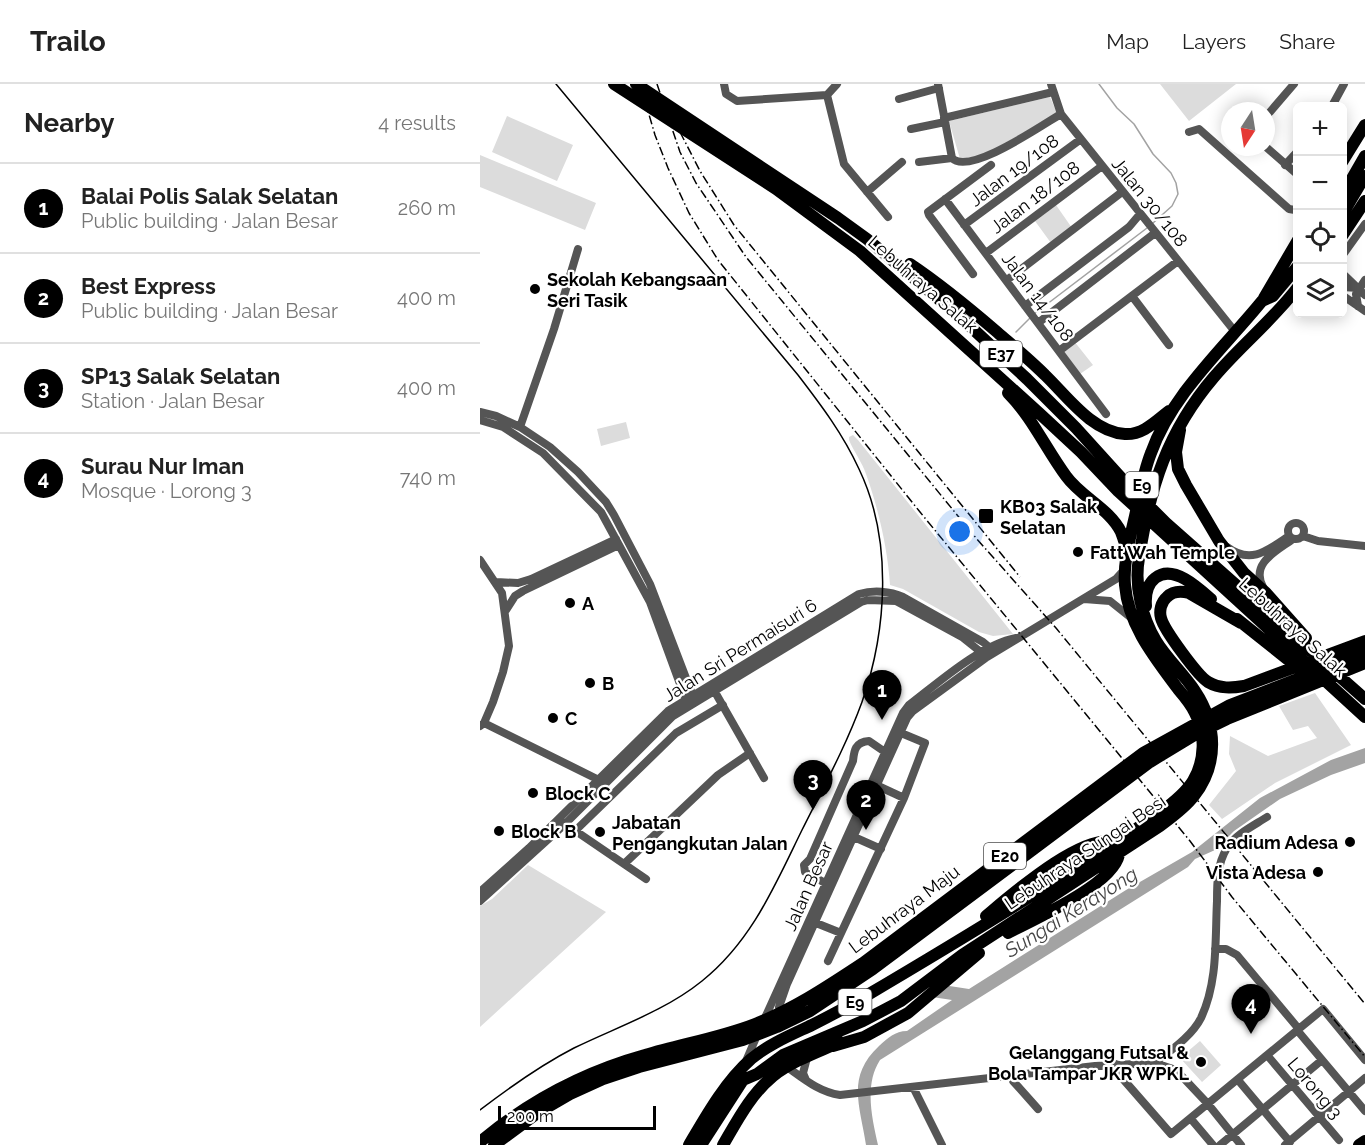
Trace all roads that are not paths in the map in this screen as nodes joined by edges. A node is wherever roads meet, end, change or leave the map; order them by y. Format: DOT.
graph roads {
  1 [pos="614,84"];
  2 [pos="636,84"];
  3 [pos="724,84"];
  4 [pos="837,84"];
  5 [pos="1294,84"];
  6 [pos="1344,84"];
  7 [pos="938,86"];
  8 [pos="1052,88"];
  9 [pos="827,95"];
  10 [pos="899,99"];
  11 [pos="1334,102"];
  12 [pos="1275,106"];
  13 [pos="1061,114"];
  14 [pos="945,120"];
  15 [pos="1365,124"];
  16 [pos="911,129"];
  17 [pos="1189,132"];
  18 [pos="709,138"];
  19 [pos="1081,139"];
  20 [pos="1275,156"];
  21 [pos="1293,156"];
  22 [pos="1346,156"];
  23 [pos="1365,156"];
  24 [pos="952,158"];
  25 [pos="902,162"];
  26 [pos="919,162"];
  27 [pos="991,165"];
  28 [pos="1285,165"];
  29 [pos="1102,166"];
  30 [pos="1293,171"];
  31 [pos="1365,176"];
  32 [pos="1347,187"];
  33 [pos="867,192"];
  34 [pos="1122,192"];
  35 [pos="945,199"];
  36 [pos="1365,201"];
  37 [pos="1293,210"];
  38 [pos="1345,210"];
  39 [pos="888,217"];
  40 [pos="1142,217"];
  41 [pos="1365,224"];
  42 [pos="964,225"];
  43 [pos="1347,228"];
  44 [pos="1155,233"];
  45 [pos="867,238"];
  46 [pos="578,249"];
  47 [pos="1293,249"];
  48 [pos="1347,249"];
  49 [pos="986,253"];
  50 [pos="1178,261"];
  51 [pos="1293,272"];
  52 [pos="973,274"];
  53 [pos="1347,277"];
  54 [pos="1007,280"];
  55 [pos="1365,280"];
  56 [pos="1347,287"];
  57 [pos="1359,288"];
  58 [pos="1293,294"];
  59 [pos="1365,295"];
  60 [pos="1132,296"];
  61 [pos="1347,298"];
  62 [pos="1262,302"];
  63 [pos="1293,303"];
  64 [pos="1362,308"];
  65 [pos="1027,309"];
  66 [pos="1280,311"];
  67 [pos="1036,321"];
  68 [pos="948,328"];
  69 [pos="1236,333"];
  70 [pos="1168,345"];
  71 [pos="1059,351"];
  72 [pos="1175,407"];
  73 [pos="480,412"];
  74 [pos="1106,414"];
  75 [pos="1183,418"];
  76 [pos="480,420"];
  77 [pos="519,427"];
  78 [pos="591,486"];
  79 [pos="1121,486"];
  80 [pos="583,492"];
  81 [pos="1163,526"];
  82 [pos="611,529"];
  83 [pos="621,530"];
  84 [pos="1303,536"];
  85 [pos="1291,537"];
  86 [pos="619,541"];
  87 [pos="1219,541"];
  88 [pos="1365,546"];
  89 [pos="606,547"];
  90 [pos="630,548"];
  91 [pos="1128,553"];
  92 [pos="480,560"];
  93 [pos="627,561"];
  94 [pos="1126,568"];
  95 [pos="496,582"];
  96 [pos="1266,593"];
  97 [pos="1083,600"];
  98 [pos="506,610"];
  99 [pos="1134,621"];
  100 [pos="1148,623"];
  101 [pos="1241,623"];
  102 [pos="964,634"];
  103 [pos="1017,638"];
  104 [pos="1003,641"];
  105 [pos="1365,641"];
  106 [pos="992,649"];
  107 [pos="1365,653"];
  108 [pos="984,654"];
  109 [pos="1161,657"];
  110 [pos="1303,660"];
  111 [pos="1324,662"];
  112 [pos="1365,663"];
  113 [pos="961,666"];
  114 [pos="678,681"];
  115 [pos="687,683"];
  116 [pos="1321,687"];
  117 [pos="713,688"];
  118 [pos="1365,699"];
  119 [pos="691,702"];
  120 [pos="723,705"];
  121 [pos="668,711"];
  122 [pos="1365,717"];
  123 [pos="482,725"];
  124 [pos="1365,725"];
  125 [pos="901,733"];
  126 [pos="885,752"];
  127 [pos="750,753"];
  128 [pos="585,773"];
  129 [pos="764,778"];
  130 [pos="601,781"];
  131 [pos="876,785"];
  132 [pos="585,790"];
  133 [pos="904,798"];
  134 [pos="1267,817"];
  135 [pos="561,821"];
  136 [pos="575,831"];
  137 [pos="854,837"];
  138 [pos="881,849"];
  139 [pos="624,864"];
  140 [pos="646,879"];
  141 [pos="826,884"];
  142 [pos="1051,889"];
  143 [pos="480,892"];
  144 [pos="480,901"];
  145 [pos="816,923"];
  146 [pos="841,933"];
  147 [pos="960,939"];
  148 [pos="1215,949"];
  149 [pos="795,959"];
  150 [pos="828,961"];
  151 [pos="898,976"];
  152 [pos="906,998"];
  153 [pos="811,1026"];
  154 [pos="1298,1029"];
  155 [pos="833,1046"];
  156 [pos="1267,1055"];
  157 [pos="807,1058"];
  158 [pos="1322,1060"];
  159 [pos="1365,1060"];
  160 [pos="1155,1063"];
  161 [pos="1115,1064"];
  162 [pos="743,1067"];
  163 [pos="787,1067"];
  164 [pos="757,1074"];
  165 [pos="1012,1076"];
  166 [pos="1365,1078"];
  167 [pos="806,1080"];
  168 [pos="1238,1080"];
  169 [pos="1293,1085"];
  170 [pos="913,1087"];
  171 [pos="1348,1091"];
  172 [pos="1208,1104"];
  173 [pos="1038,1109"];
  174 [pos="1263,1110"];
  175 [pos="1365,1111"];
  176 [pos="1319,1116"];
  177 [pos="1191,1119"];
  178 [pos="732,1130"];
  179 [pos="1233,1135"];
  180 [pos="1339,1140"];
  181 [pos="1365,1141"];
  182 [pos="480,1142"];
  183 [pos="1288,1143"];
  184 [pos="494,1145"];
  185 [pos="689,1145"];
  186 [pos="701,1145"];
  187 [pos="709,1145"];
  188 [pos="723,1145"];
  189 [pos="728,1145"];
  190 [pos="942,1145"];
  191 [pos="1213,1145"];
  192 [pos="1220,1145"];
  193 [pos="1241,1145"];
  194 [pos="1359,1145"];
  1 -- 18 [label="highway, Lebuhraya Salak / E37"];
  2 -- 18 [label="highway, Lebuhraya Salak / E37"];
  3 -- 9 [label="street"];
  4 -- 9 [label="street"];
  5 -- 12 [label="street"];
  6 -- 11 [label="street"];
  7 -- 10 [label="street"];
  7 -- 14 [label="street"];
  8 -- 13 [label="street, Jalan 30/108"];
  8 -- 14 [label="street"];
  9 -- 33 [label="street"];
  13 -- 19 [label="street, Jalan 30/108"];
  13 -- 24 [label="street"];
  14 -- 16 [label="street"];
  14 -- 24 [label="street"];
  15 -- 22 [label="highway"];
  17 -- 37 [label="street"];
  18 -- 45 [label="highway, Lebuhraya Salak / E37"];
  18 -- 68 [label="highway, Lebuhraya Salak / E37"];
  19 -- 29 [label="street, Jalan 30/108"];
  19 -- 42 [label="street, Jalan 19/108"];
  20 -- 28 [label="street"];
  21 -- 28 [label="street"];
  23 -- 32 [label="highway"];
  24 -- 26 [label="street"];
  25 -- 33 [label="street"];
  27 -- 35 [label="street"];
  28 -- 30 [label="street"];
  29 -- 34 [label="street, Jalan 30/108"];
  29 -- 49 [label="street, Jalan 18/108"];
  31 -- 38 [label="highway"];
  33 -- 39 [label="street"];
  34 -- 40 [label="street, Jalan 30/108"];
  34 -- 54 [label="street"];
  35 -- 42 [label="street, Jalan 14/108"];
  35 -- 52 [label="street"];
  36 -- 43 [label="highway"];
  40 -- 44 [label="street, Jalan 30/108"];
  40 -- 65 [label="street"];
  41 -- 48 [label="street"];
  42 -- 49 [label="street, Jalan 14/108"];
  44 -- 50 [label="street, Jalan 30/108"];
  44 -- 67 [label="street"];
  45 -- 72 [label="highway"];
  45 -- 79 [label="highway, Lebuhraya Salak / E37"];
  46 -- 77 [label="street"];
  47 -- 62 [label="highway"];
  49 -- 54 [label="street, Jalan 14/108"];
  50 -- 60 [label="street"];
  50 -- 69 [label="street, Jalan 30/108"];
  51 -- 62 [label="highway, Lebuhraya Sungai Besi / E9"];
  53 -- 57 [label="street"];
  54 -- 65 [label="street, Jalan 14/108"];
  55 -- 57 [label="street"];
  56 -- 57 [label="street"];
  57 -- 59 [label="street"];
  57 -- 64 [label="street"];
  58 -- 66 [label="highway, Lebuhraya Sungai Besi / E9"];
  60 -- 70 [label="street"];
  60 -- 71 [label="street"];
  61 -- 64 [label="street"];
  62 -- 69 [label="highway, Lebuhraya Sungai Besi / E9"];
  63 -- 66 [label="highway"];
  65 -- 67 [label="street, Jalan 14/108"];
  66 -- 75 [label="highway, Lebuhraya Sungai Besi / E9"];
  67 -- 71 [label="street, Jalan 14/108"];
  68 -- 79 [label="highway, Lebuhraya Salak / E37"];
  68 -- 91 [label="highway"];
  69 -- 72 [label="highway, Lebuhraya Sungai Besi / E9"];
  71 -- 74 [label="street, Jalan 14/108"];
  72 -- 91 [label="highway, Lebuhraya Sungai Besi / E9"];
  73 -- 77 [label="street"];
  75 -- 87 [label="highway"];
  75 -- 100 [label="highway, Lebuhraya Sungai Besi / E9"];
  76 -- 80 [label="street"];
  77 -- 78 [label="street"];
  78 -- 80 [label="street"];
  78 -- 83 [label="street"];
  79 -- 81 [label="highway, Lebuhraya Salak / E37"];
  80 -- 82 [label="street"];
  81 -- 110 [label="highway, Lebuhraya Salak / E37"];
  81 -- 111 [label="highway, Lebuhraya Salak / E37"];
  82 -- 86 [label="street"];
  82 -- 89 [label="street"];
  83 -- 86 [label="street"];
  83 -- 90 [label="street"];
  84 -- 85 [label="street"];
  84 -- 85 [label="street"];
  84 -- 88 [label="street"];
  85 -- 87 [label="street"];
  85 -- 96 [label="street"];
  86 -- 89 [label="street"];
  86 -- 90 [label="street"];
  86 -- 93 [label="street"];
  87 -- 96 [label="highway"];
  89 -- 93 [label="street"];
  89 -- 95 [label="street"];
  89 -- 98 [label="street"];
  90 -- 115 [label="street"];
  91 -- 94 [label="highway, Lebuhraya Sungai Besi / E9"];
  92 -- 95 [label="street"];
  93 -- 114 [label="street"];
  94 -- 97 [label="street, Jalan Besar"];
  94 -- 99 [label="highway, Lebuhraya Sungai Besi / E9"];
  95 -- 98 [label="street"];
  96 -- 111 [label="highway"];
  97 -- 99 [label="street"];
  97 -- 103 [label="street, Jalan Besar"];
  98 -- 123 [label="street"];
  99 -- 109 [label="highway, Lebuhraya Sungai Besi / E9"];
  100 -- 101 [label="highway"];
  100 -- 109 [label="highway, Lebuhraya Sungai Besi / E9"];
  101 -- 105 [label="highway"];
  101 -- 116 [label="highway"];
  102 -- 104 [label="street"];
  102 -- 106 [label="street, Jalan Sri Permaisuri 6"];
  102 -- 108 [label="street, Jalan Sri Permaisuri 6"];
  102 -- 113 [label="street"];
  102 -- 117 [label="street, Jalan Sri Permaisuri 6"];
  103 -- 104 [label="street, Jalan Besar"];
  103 -- 106 [label="street, Jalan Besar"];
  104 -- 106 [label="street, Jalan Besar"];
  106 -- 108 [label="street, Jalan Besar"];
  107 -- 182 [label="highway, Lebuhraya Maju / E20"];
  108 -- 113 [label="street, Jalan Besar"];
  108 -- 125 [label="street, Jalan Besar"];
  109 -- 142 [label="highway, Lebuhraya Sungai Besi / E9"];
  110 -- 116 [label="highway"];
  110 -- 122 [label="highway, Lebuhraya Salak / E37"];
  111 -- 118 [label="highway, Lebuhraya Salak / E37"];
  112 -- 184 [label="highway, Lebuhraya Maju / E20"];
  113 -- 126 [label="street, Jalan Besar"];
  114 -- 119 [label="street"];
  114 -- 121 [label="street"];
  115 -- 117 [label="street"];
  115 -- 119 [label="street"];
  116 -- 124 [label="highway"];
  117 -- 119 [label="street, Jalan Sri Permaisuri 6"];
  117 -- 120 [label="street"];
  119 -- 121 [label="street, Jalan Sri Permaisuri 6"];
  119 -- 130 [label="street, Jalan Sri Permaisuri 6"];
  120 -- 127 [label="street"];
  120 -- 136 [label="street"];
  121 -- 130 [label="street, Jalan Sri Permaisuri 6"];
  123 -- 128 [label="street"];
  125 -- 131 [label="street, Jalan Besar"];
  125 -- 133 [label="street"];
  126 -- 141 [label="street, Jalan Besar"];
  126 -- 141 [label="street"];
  127 -- 129 [label="street"];
  127 -- 139 [label="street"];
  128 -- 130 [label="street"];
  128 -- 132 [label="street"];
  130 -- 132 [label="street, Jalan Sri Permaisuri 6"];
  130 -- 135 [label="street, Jalan Sri Permaisuri 6"];
  131 -- 133 [label="street"];
  131 -- 137 [label="street, Jalan Besar"];
  132 -- 135 [label="street, Jalan Sri Permaisuri 6"];
  133 -- 138 [label="street"];
  134 -- 148 [label="street"];
  135 -- 136 [label="street"];
  135 -- 143 [label="street, Jalan Sri Permaisuri 6"];
  135 -- 144 [label="street, Jalan Sri Permaisuri 6"];
  136 -- 139 [label="street"];
  137 -- 138 [label="street"];
  137 -- 145 [label="street, Jalan Besar"];
  138 -- 146 [label="street"];
  139 -- 140 [label="street"];
  141 -- 149 [label="street, Jalan Besar"];
  142 -- 147 [label="highway, Lebuhraya Sungai Besi / E9"];
  142 -- 152 [label="highway, Lebuhraya Sungai Besi / E9"];
  145 -- 146 [label="street"];
  145 -- 149 [label="street, Jalan Besar"];
  146 -- 150 [label="street"];
  147 -- 151 [label="highway, Lebuhraya Sungai Besi / E9"];
  147 -- 155 [label="highway"];
  148 -- 154 [label="street"];
  148 -- 160 [label="street"];
  149 -- 153 [label="street, Jalan Besar"];
  149 -- 162 [label="street, Jalan Besar"];
  151 -- 152 [label="highway"];
  151 -- 153 [label="highway, Lebuhraya Sungai Besi / E9"];
  152 -- 155 [label="highway"];
  152 -- 164 [label="highway, Lebuhraya Sungai Besi / E9"];
  153 -- 162 [label="highway, Lebuhraya Sungai Besi / E9"];
  154 -- 156 [label="street"];
  154 -- 158 [label="street"];
  154 -- 159 [label="street"];
  155 -- 157 [label="highway"];
  156 -- 168 [label="street"];
  156 -- 169 [label="street, Lorong 3"];
  157 -- 163 [label="highway"];
  157 -- 167 [label="street"];
  158 -- 169 [label="street"];
  158 -- 171 [label="street"];
  160 -- 161 [label="street"];
  160 -- 172 [label="street"];
  161 -- 165 [label="street"];
  161 -- 177 [label="street"];
  162 -- 185 [label="highway, Lebuhraya Sungai Besi / E9"];
  163 -- 167 [label="street"];
  163 -- 178 [label="highway"];
  164 -- 186 [label="highway, Lebuhraya Sungai Besi / E9"];
  164 -- 187 [label="highway"];
  165 -- 170 [label="street"];
  165 -- 173 [label="street"];
  166 -- 171 [label="street"];
  167 -- 170 [label="street"];
  168 -- 172 [label="street"];
  168 -- 174 [label="street"];
  169 -- 174 [label="street"];
  169 -- 176 [label="street, Lorong 3"];
  170 -- 190 [label="street"];
  171 -- 175 [label="street"];
  171 -- 176 [label="street"];
  172 -- 177 [label="street"];
  172 -- 179 [label="street"];
  174 -- 179 [label="street"];
  174 -- 183 [label="street"];
  176 -- 180 [label="street, Lorong 3"];
  176 -- 183 [label="street"];
  177 -- 191 [label="street"];
  178 -- 188 [label="highway"];
  178 -- 189 [label="street"];
  179 -- 192 [label="street"];
  179 -- 193 [label="street"];
  181 -- 194 [label="highway"];
}
